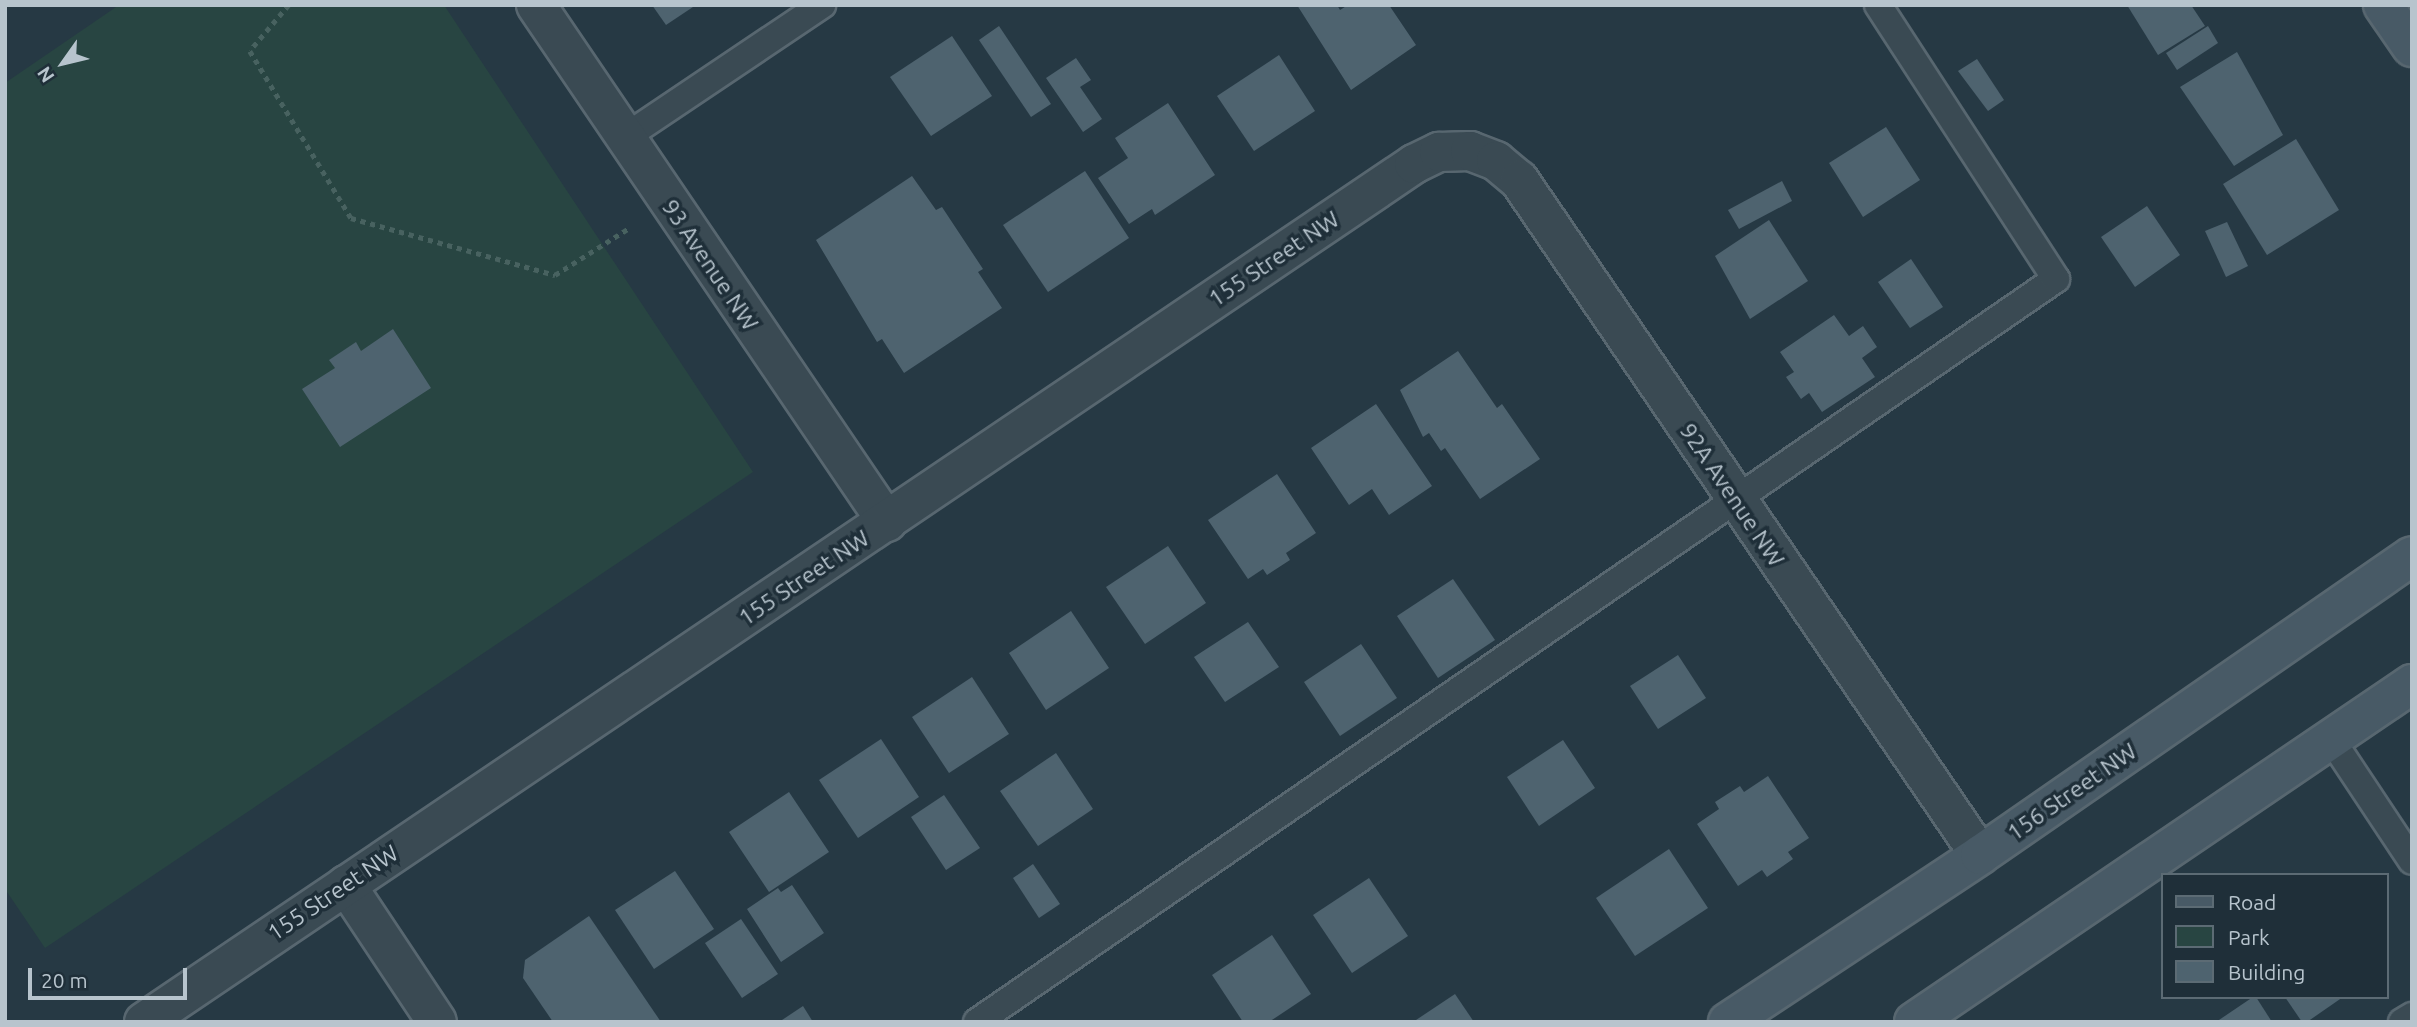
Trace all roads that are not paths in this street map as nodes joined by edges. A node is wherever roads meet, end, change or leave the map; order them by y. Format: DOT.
graph roads {
  1 [pos="536,5"];
  2 [pos="822,5"];
  3 [pos="1878,5"];
  4 [pos="2384,5"];
  5 [pos="2412,47"];
  6 [pos="624,138"];
  7 [pos="1470,151"];
  8 [pos="1735,501"];
  9 [pos="887,522"];
  10 [pos="2412,556"];
  11 [pos="2412,684"];
  12 [pos="2330,739"];
  13 [pos="1980,855"];
  14 [pos="2412,861"];
  15 [pos="346,885"];
  16 [pos="2412,1016"];
  17 [pos="144,1022"];
  18 [pos="437,1022"];
  19 [pos="977,1022"];
  20 [pos="1728,1022"];
  21 [pos="1914,1022"];
  22 [pos="2402,1022"];
  1 -- 6 [label="street, 93 Avenue NW"];
  2 -- 6 [label="lane"];
  3 -- 8 [label="lane"];
  4 -- 5 [label="main road"];
  6 -- 9 [label="street, 93 Avenue NW"];
  7 -- 8 [label="street, 92A Avenue NW"];
  7 -- 9 [label="street, 155 Street NW"];
  8 -- 13 [label="street, 92A Avenue NW"];
  8 -- 19 [label="lane"];
  9 -- 15 [label="street, 155 Street NW"];
  10 -- 13 [label="main road, 156 Street NW"];
  11 -- 12 [label="main road"];
  12 -- 14 [label="lane"];
  12 -- 21 [label="main road"];
  13 -- 20 [label="main road, 156 Street NW"];
  15 -- 17 [label="street, 155 Street NW"];
  15 -- 18 [label="street"];
  16 -- 22 [label="lane"];
}
